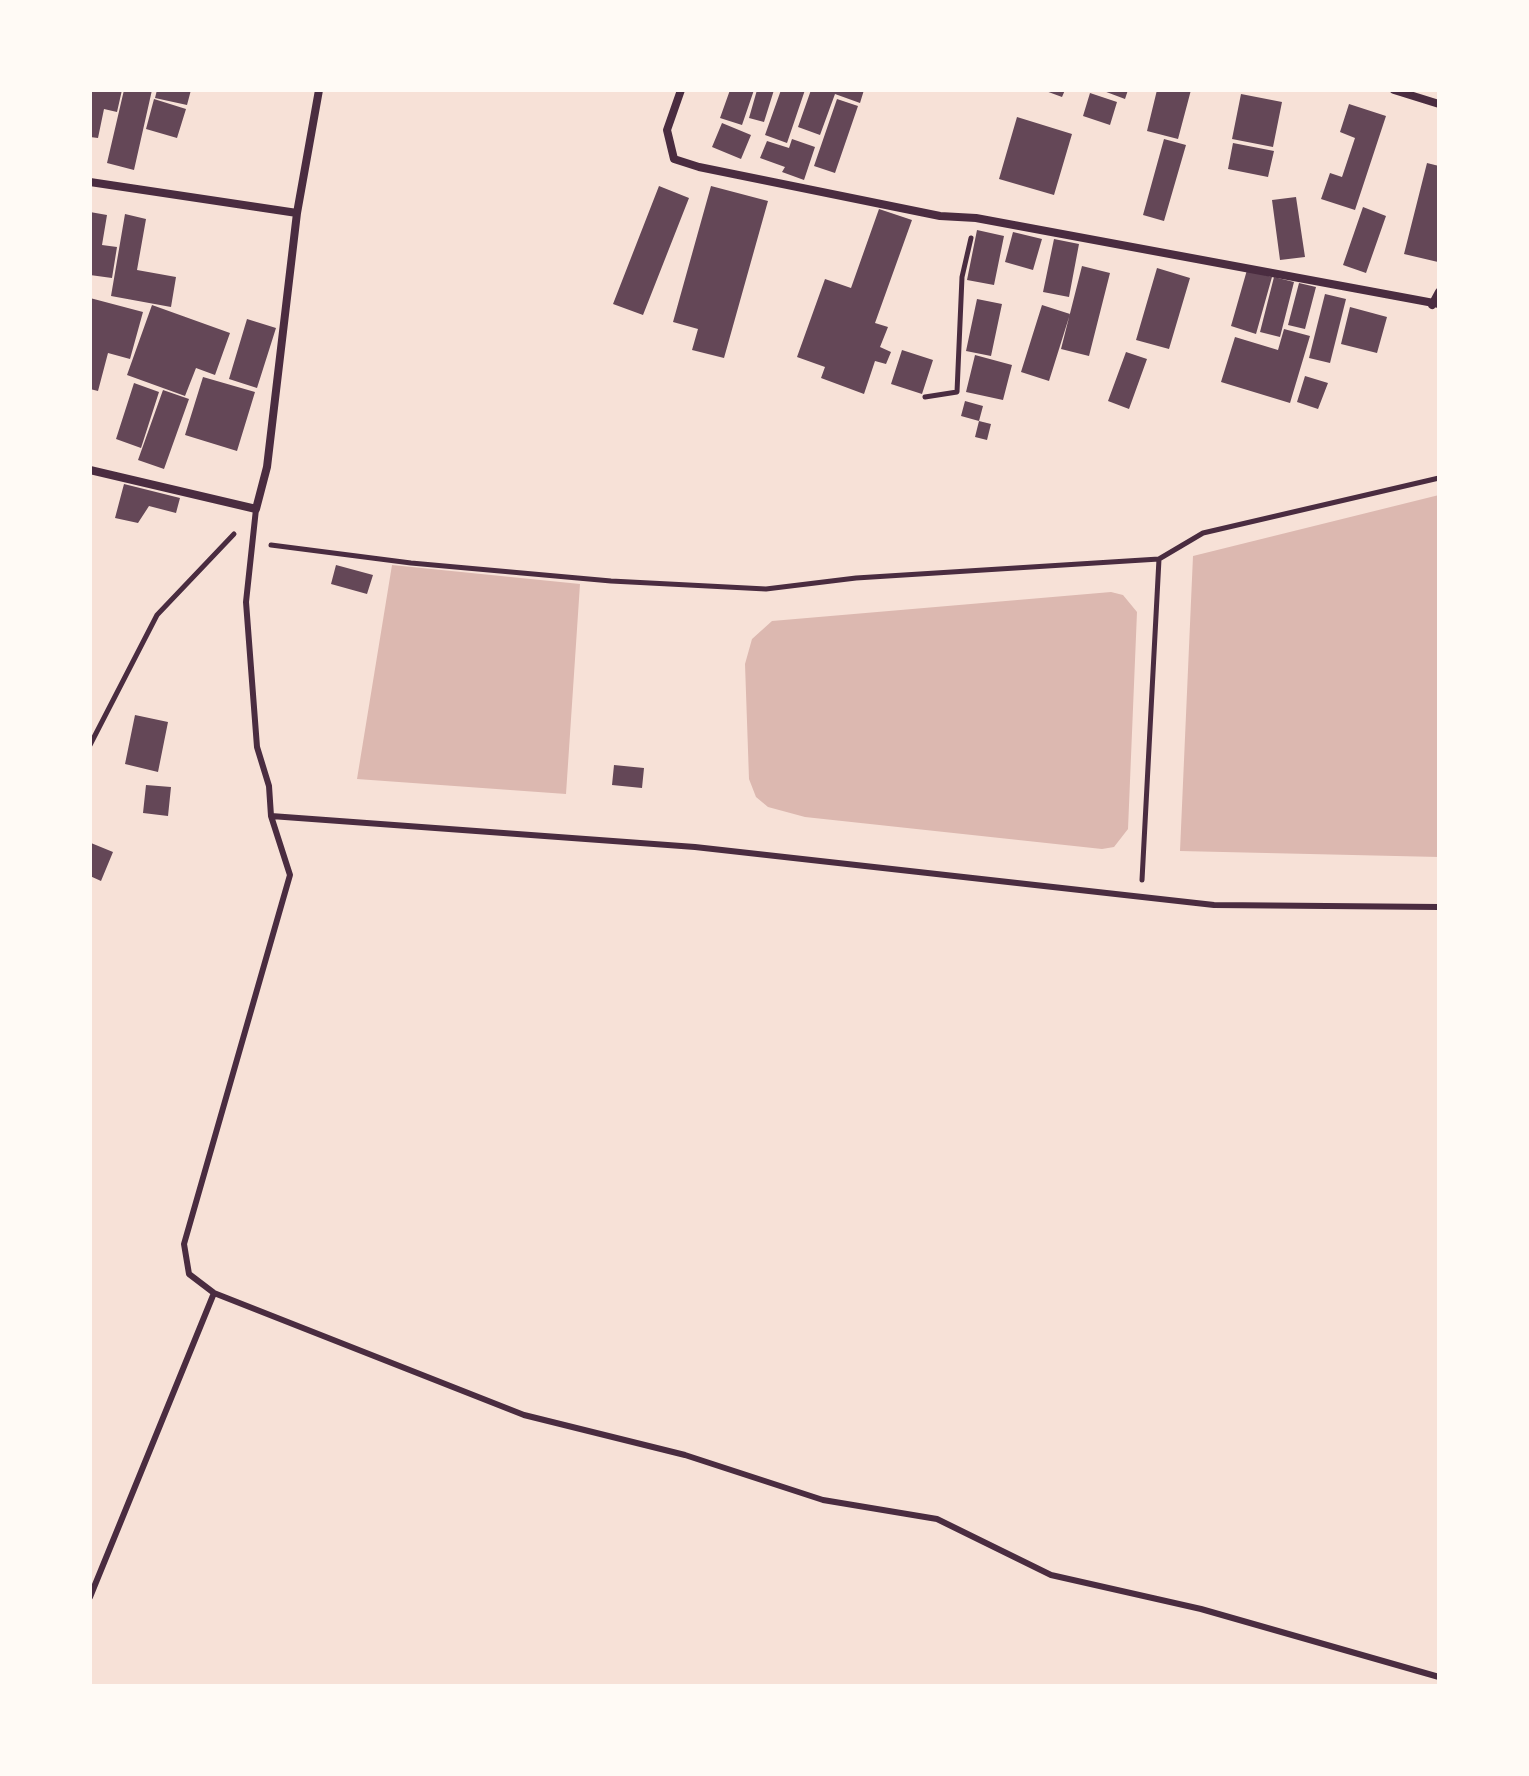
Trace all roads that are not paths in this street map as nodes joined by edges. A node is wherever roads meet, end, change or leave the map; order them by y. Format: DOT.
graph roads {
  1 [pos="319,90"];
  2 [pos="681,90"];
  3 [pos="1394,90"];
  4 [pos="1439,104"];
  5 [pos="90,182"];
  6 [pos="297,213"];
  7 [pos="1439,292"];
  8 [pos="1436,304"];
  9 [pos="90,470"];
  10 [pos="256,509"];
  11 [pos="271,816"];
  12 [pos="1439,907"];
  13 [pos="214,1293"];
  14 [pos="90,1597"];
  15 [pos="1439,1677"];
  1 -- 6 [label="street"];
  2 -- 8 [label="street"];
  3 -- 4 [label="street"];
  5 -- 6 [label="street"];
  6 -- 10 [label="street"];
  7 -- 8 [label="street"];
  9 -- 10 [label="street"];
  10 -- 11 [label="lane"];
  11 -- 12 [label="lane"];
  11 -- 13 [label="lane"];
  13 -- 14 [label="lane"];
  13 -- 15 [label="lane"];
}
